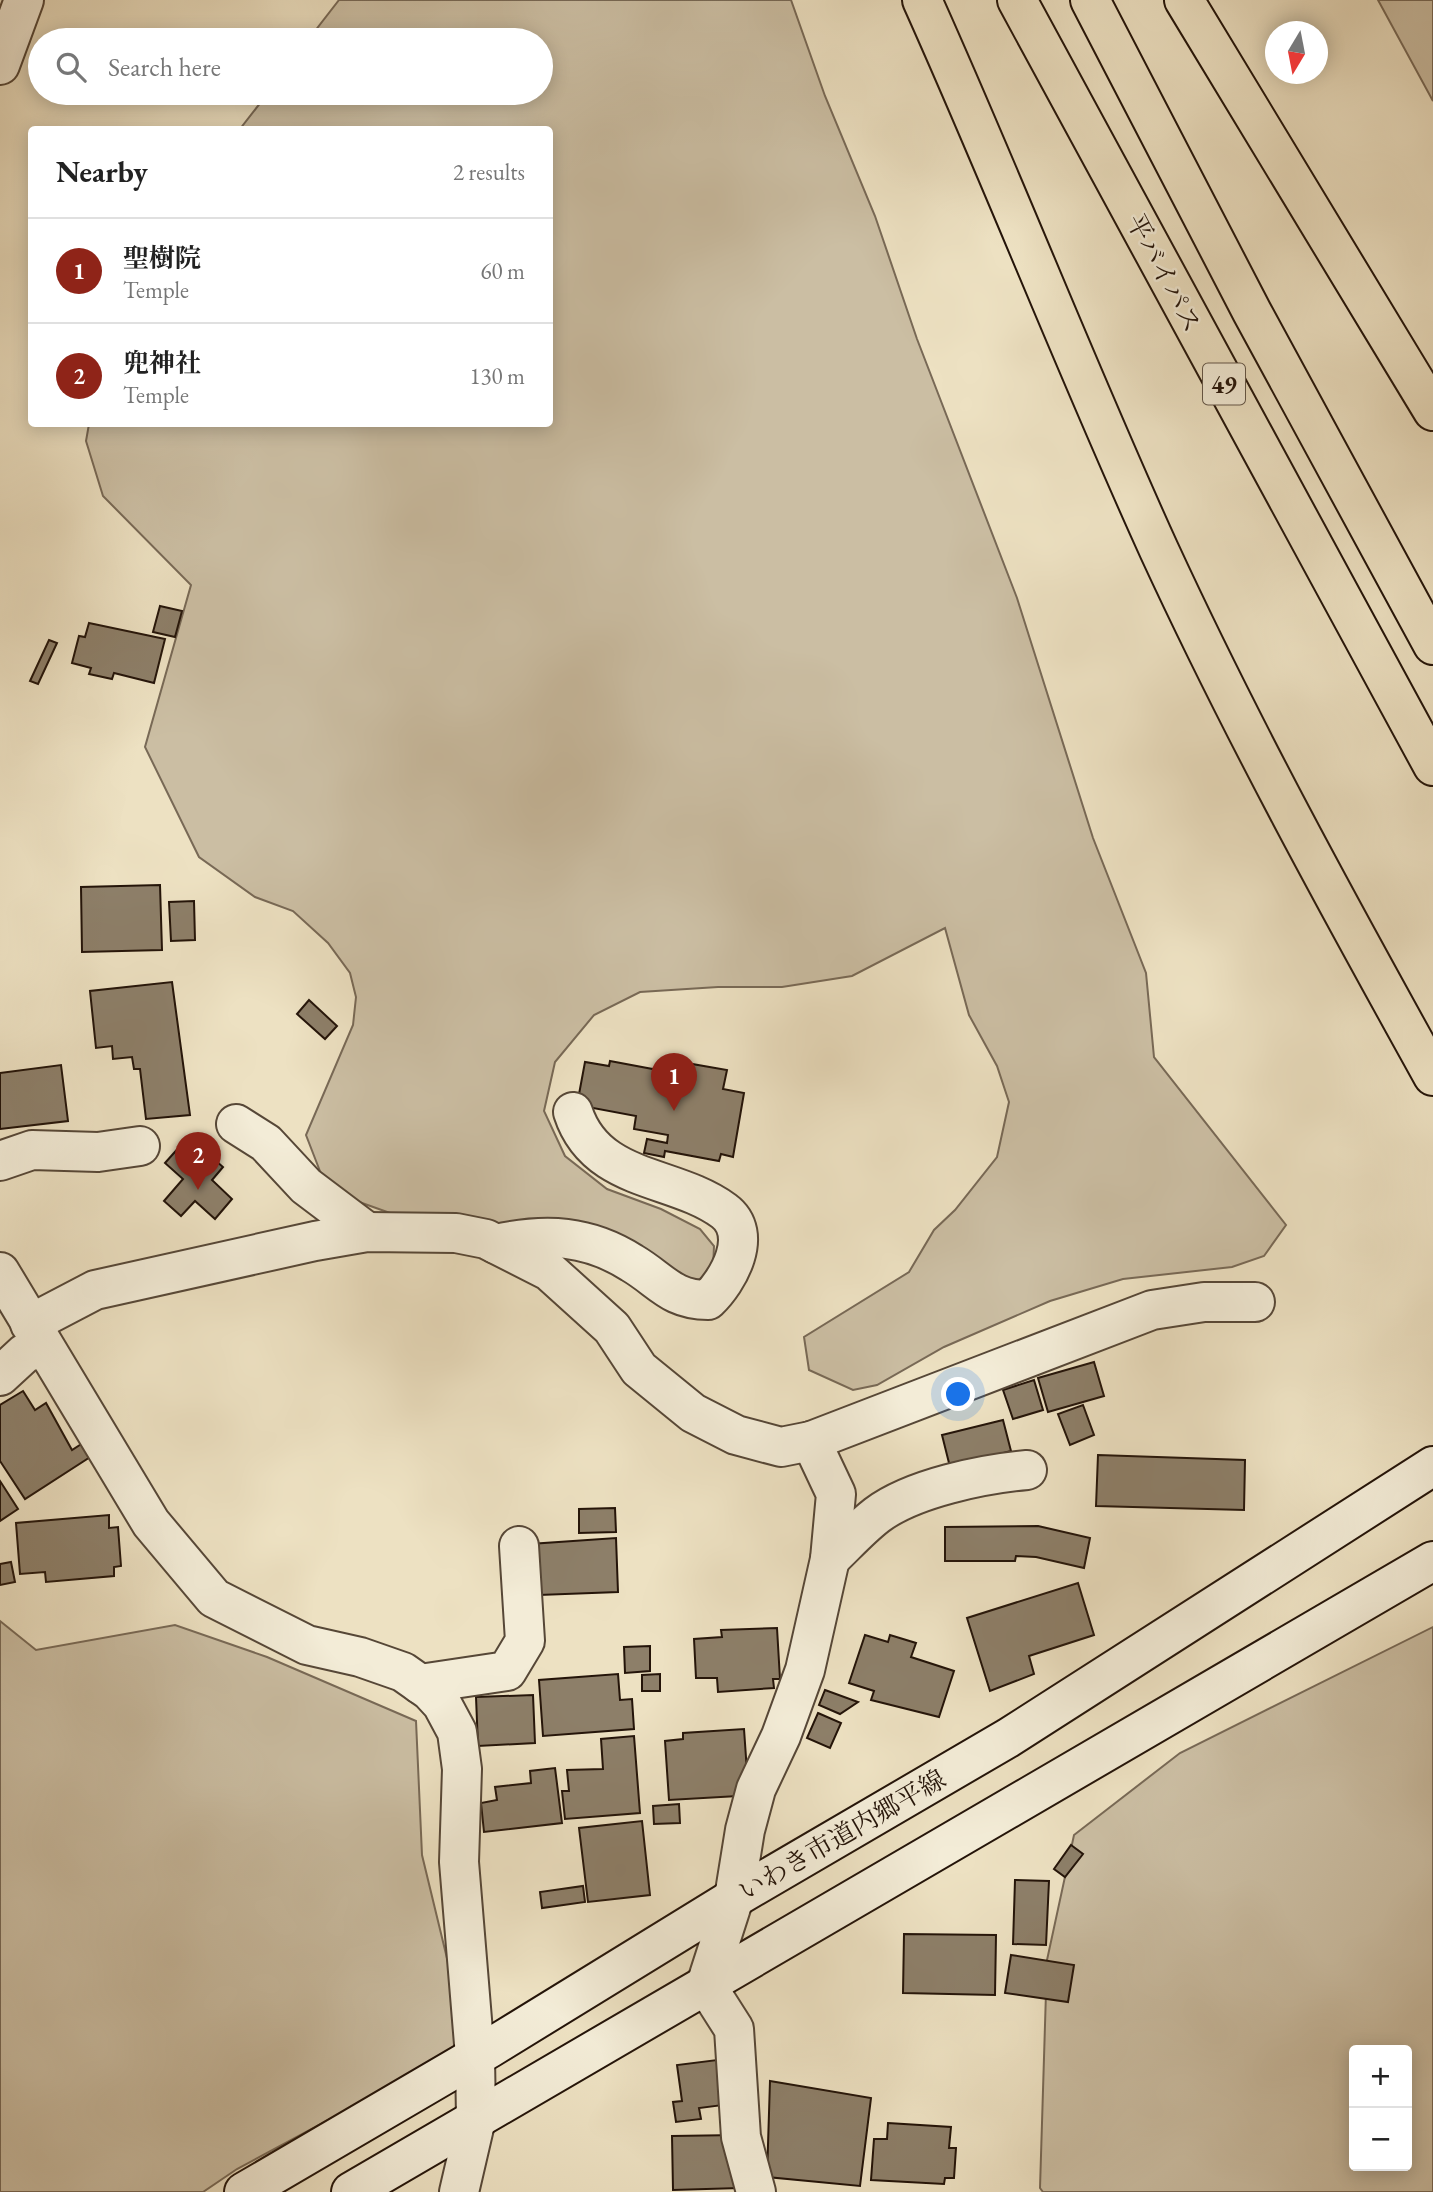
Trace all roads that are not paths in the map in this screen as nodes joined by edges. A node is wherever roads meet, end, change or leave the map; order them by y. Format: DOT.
graph roads {
  1 [pos="24,0"];
  2 [pos="922,0"];
  3 [pos="1017,0"];
  4 [pos="1090,0"];
  5 [pos="1184,0"];
  6 [pos="0,65"];
  7 [pos="1433,411"];
  8 [pos="1433,645"];
  9 [pos="1433,766"];
  10 [pos="1433,1076"];
  11 [pos="573,1112"];
  12 [pos="236,1124"];
  13 [pos="140,1146"];
  14 [pos="0,1161"];
  15 [pos="367,1232"];
  16 [pos="496,1244"];
  17 [pos="0,1272"];
  18 [pos="1255,1302"];
  19 [pos="37,1335"];
  20 [pos="0,1376"];
  21 [pos="811,1441"];
  22 [pos="1433,1466"];
  23 [pos="1027,1470"];
  24 [pos="519,1546"];
  25 [pos="830,1559"];
  26 [pos="1433,1561"];
  27 [pos="420,1684"];
  28 [pos="734,1898"];
  29 [pos="706,1985"];
  30 [pos="475,2056"];
  31 [pos="476,2119"];
  32 [pos="244,2192"];
  33 [pos="351,2192"];
  34 [pos="459,2192"];
  35 [pos="756,2192"];
  1 -- 6 [label="street"];
  2 -- 10 [label="highway"];
  3 -- 9 [label="highway, 平バイパス / 49"];
  4 -- 8 [label="highway, 49"];
  5 -- 7 [label="highway"];
  11 -- 16 [label="street"];
  12 -- 15 [label="street"];
  13 -- 14 [label="street"];
  15 -- 16 [label="street"];
  15 -- 19 [label="street"];
  16 -- 21 [label="street"];
  17 -- 19 [label="street"];
  18 -- 21 [label="street"];
  19 -- 20 [label="street"];
  19 -- 27 [label="street"];
  21 -- 25 [label="street"];
  22 -- 28 [label="street, いわき市道内郷平線"];
  23 -- 25 [label="street"];
  24 -- 27 [label="street"];
  25 -- 28 [label="street"];
  26 -- 29 [label="street"];
  27 -- 30 [label="street"];
  28 -- 29 [label="street"];
  28 -- 30 [label="street, いわき市道内郷平線"];
  29 -- 31 [label="street"];
  29 -- 35 [label="street"];
  30 -- 31 [label="street"];
  30 -- 32 [label="street, いわき市道内郷平線"];
  31 -- 33 [label="street"];
  31 -- 34 [label="street"];
}
